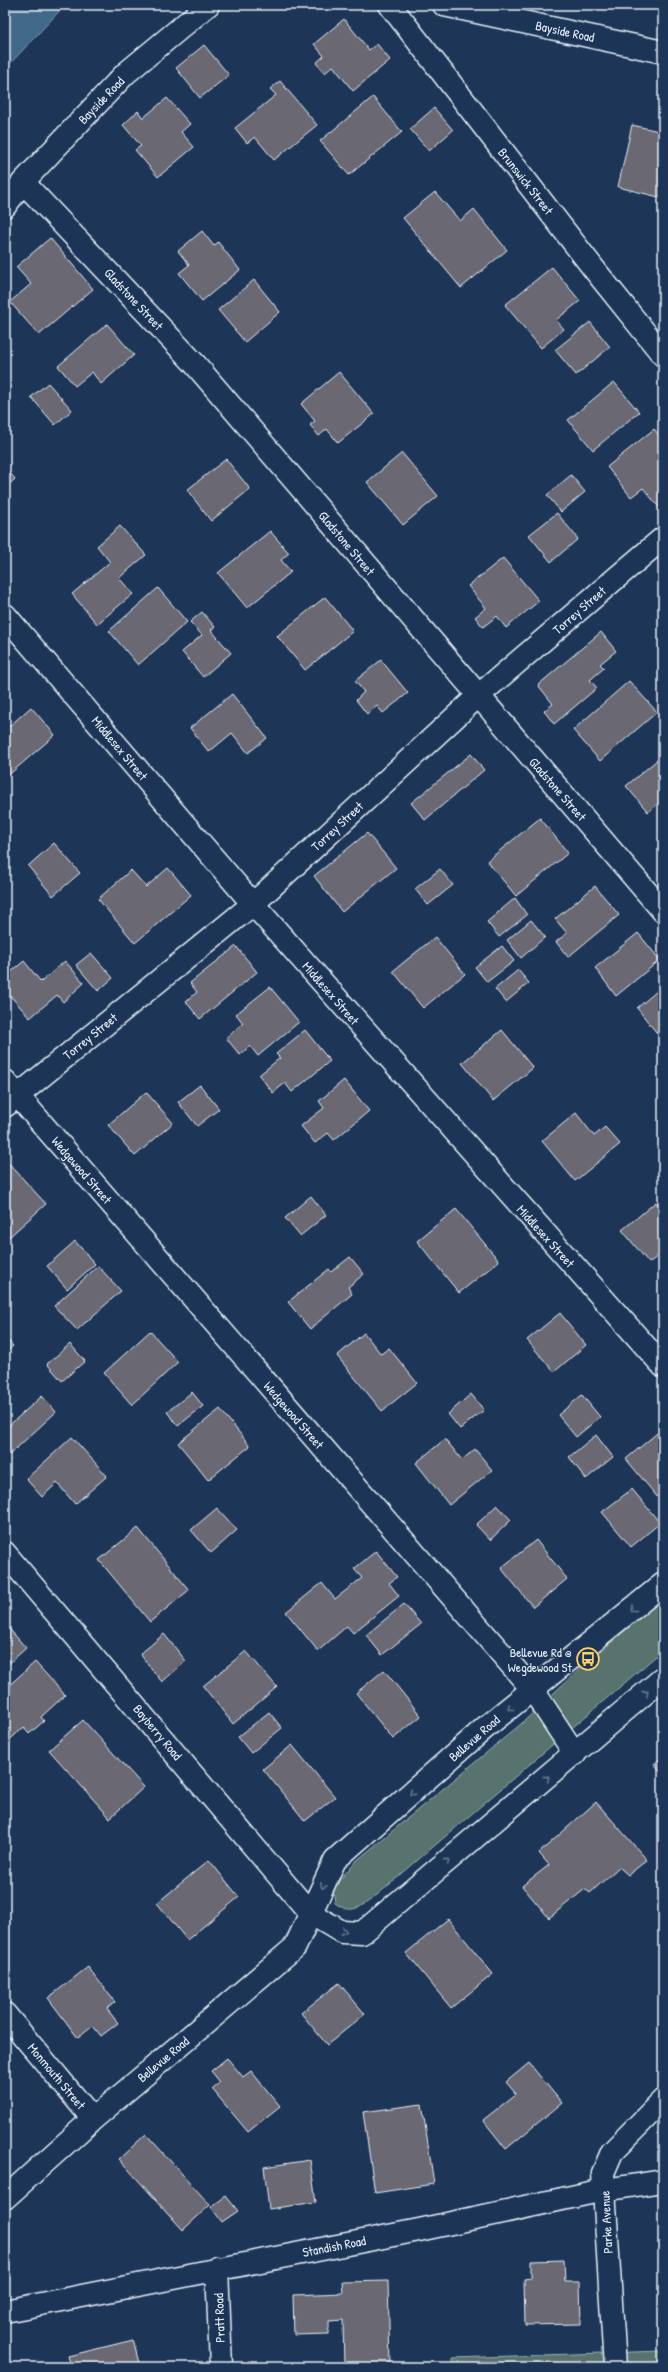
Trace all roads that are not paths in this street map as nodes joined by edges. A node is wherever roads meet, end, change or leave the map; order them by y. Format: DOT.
graph roads {
  1 [pos="208,5"];
  2 [pos="390,5"];
  3 [pos="444,5"];
  4 [pos="663,52"];
  5 [pos="23,182"];
  6 [pos="5,206"];
  7 [pos="663,355"];
  8 [pos="663,538"];
  9 [pos="5,616"];
  10 [pos="478,696"];
  11 [pos="253,904"];
  12 [pos="663,911"];
  13 [pos="9,1094"];
  14 [pos="663,1366"];
  15 [pos="5,1553"];
  16 [pos="663,1584"];
  17 [pos="663,1678"];
  18 [pos="533,1690"];
  19 [pos="575,1754"];
  20 [pos="310,1913"];
  21 [pos="5,2014"];
  22 [pos="663,2100"];
  23 [pos="93,2119"];
  24 [pos="663,2182"];
  25 [pos="604,2190"];
  26 [pos="5,2198"];
  27 [pos="216,2268"];
  28 [pos="5,2312"];
  29 [pos="221,2367"];
  30 [pos="615,2367"];
  1 -- 5 [label="street, Bayside Road"];
  2 -- 7 [label="street, Brunswick Street"];
  3 -- 4 [label="street, Bayside Road"];
  5 -- 6 [label="street, Bayside Road"];
  5 -- 10 [label="street, Gladstone Street"];
  8 -- 10 [label="street, Torrey Street"];
  9 -- 11 [label="street, Middlesex Street"];
  10 -- 11 [label="street, Torrey Street"];
  10 -- 12 [label="street, Gladstone Street"];
  11 -- 13 [label="street, Torrey Street"];
  11 -- 14 [label="street, Middlesex Street"];
  13 -- 18 [label="street, Wedgewood Street"];
  15 -- 20 [label="street, Bayberry Road"];
  16 -- 18 [label="street, Bellevue Road, one-way"];
  19 -- 17 [label="street, one-way"];
  18 -- 19 [label="street, Wedgewood Street"];
  18 -- 20 [label="street, Bellevue Road, one-way"];
  20 -- 19 [label="street, one-way"];
  20 -- 23 [label="street, Bellevue Road"];
  21 -- 23 [label="street, Monmouth Street"];
  22 -- 25 [label="street, Parke Avenue"];
  23 -- 26 [label="street, Bellevue Road"];
  24 -- 25 [label="street, Standish Road"];
  25 -- 27 [label="street, Standish Road"];
  25 -- 30 [label="street, Parke Avenue"];
  27 -- 28 [label="street, Standish Road"];
  27 -- 29 [label="street, Pratt Road"];
}
